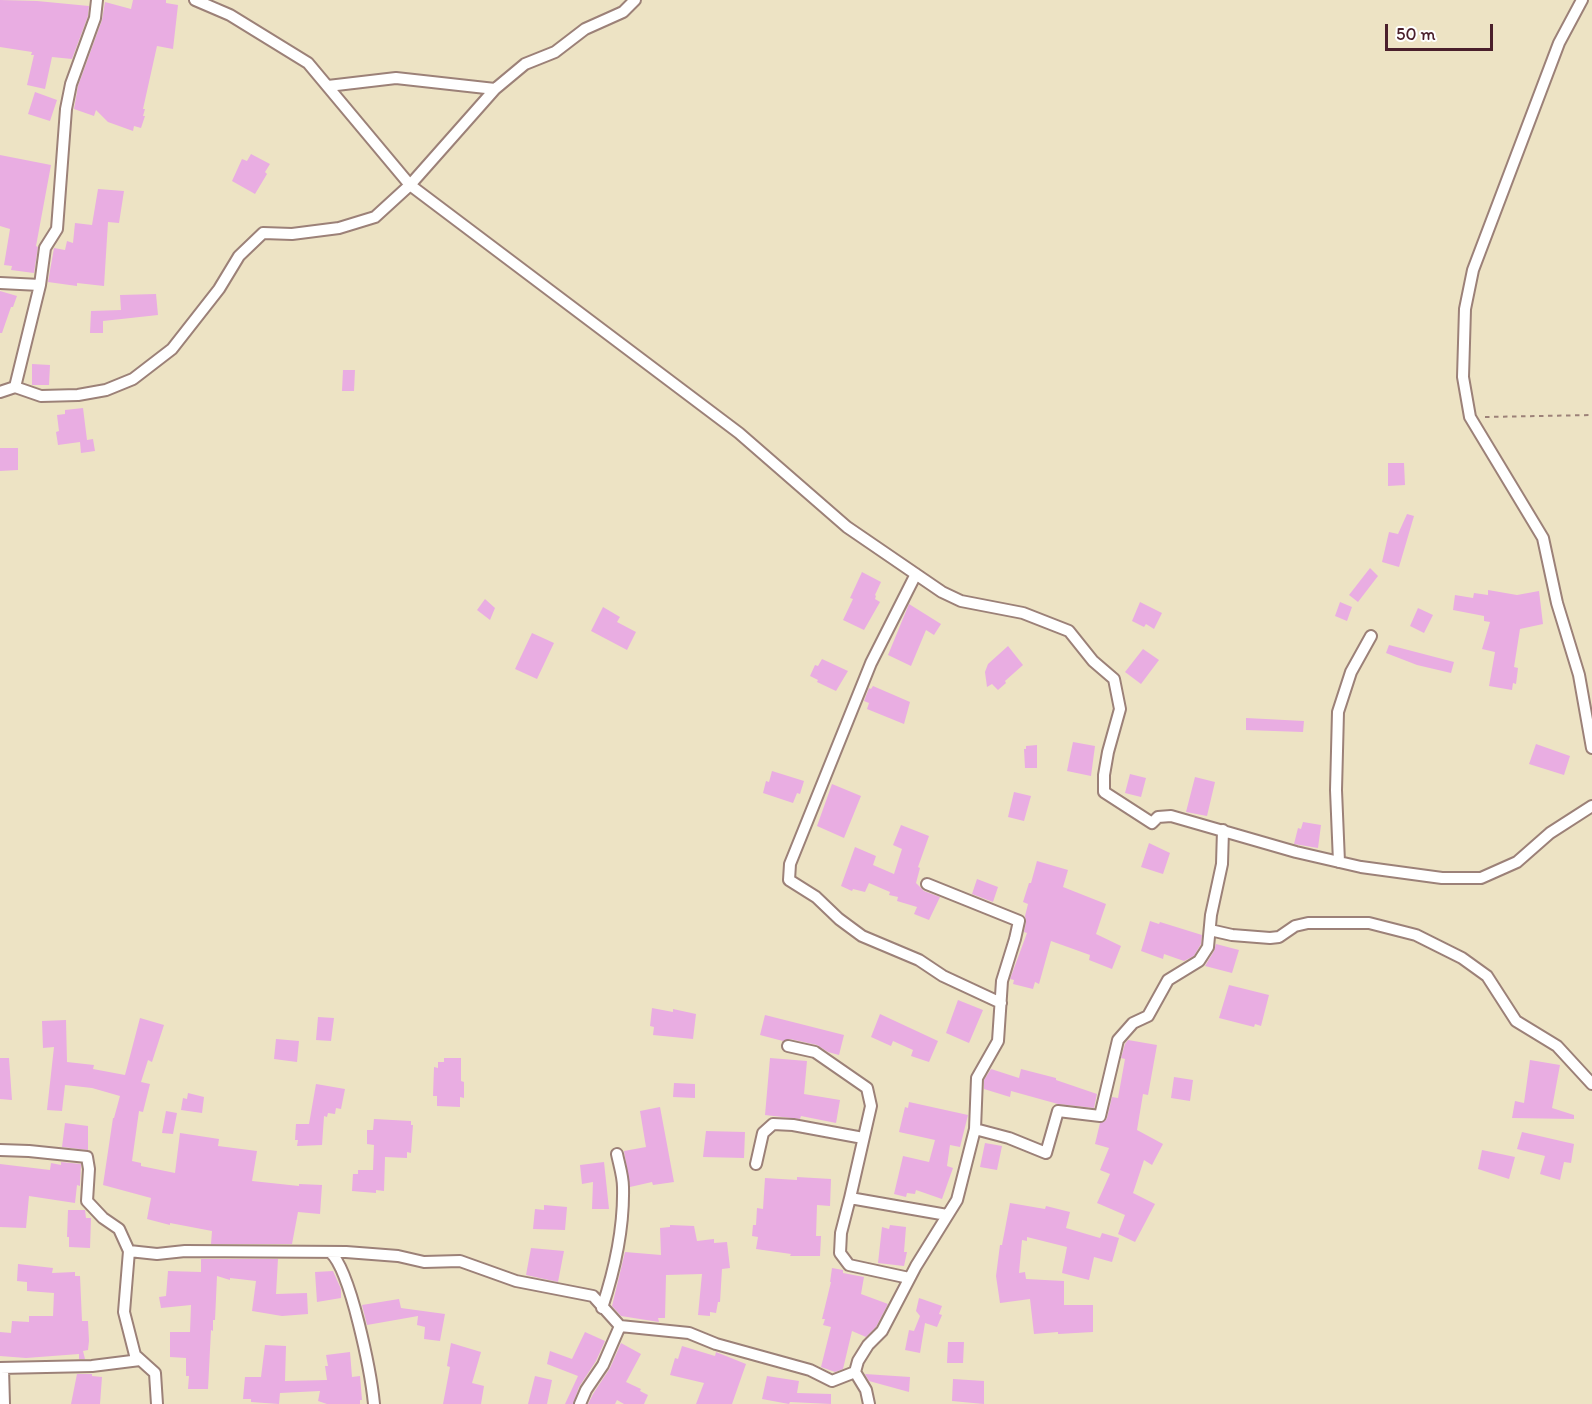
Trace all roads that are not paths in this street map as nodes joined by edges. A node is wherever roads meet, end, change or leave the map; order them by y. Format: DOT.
graph roads {
  1 [pos="97,0"];
  2 [pos="195,0"];
  3 [pos="635,0"];
  4 [pos="1582,0"];
  5 [pos="328,86"];
  6 [pos="495,89"];
  7 [pos="410,185"];
  8 [pos="0,283"];
  9 [pos="40,285"];
  10 [pos="15,387"];
  11 [pos="0,392"];
  12 [pos="916,574"];
  13 [pos="1371,636"];
  14 [pos="1592,748"];
  15 [pos="1592,806"];
  16 [pos="1223,830"];
  17 [pos="1339,862"];
  18 [pos="927,884"];
  19 [pos="1210,930"];
  20 [pos="1001,1003"];
  21 [pos="789,1046"];
  22 [pos="1592,1084"];
  23 [pos="975,1129"];
  24 [pos="863,1138"];
  25 [pos="0,1150"];
  26 [pos="617,1154"];
  27 [pos="756,1164"];
  28 [pos="850,1198"];
  29 [pos="946,1215"];
  30 [pos="129,1251"];
  31 [pos="330,1252"];
  32 [pos="909,1278"];
  33 [pos="602,1308"];
  34 [pos="620,1326"];
  35 [pos="140,1360"];
  36 [pos="2,1368"];
  37 [pos="855,1372"];
  38 [pos="4,1404"];
  39 [pos="157,1404"];
  40 [pos="374,1404"];
  41 [pos="580,1404"];
  42 [pos="869,1404"];
  1 -- 9 [label="street"];
  2 -- 5 [label="street"];
  3 -- 6 [label="street"];
  4 -- 14 [label="street"];
  5 -- 6 [label="street"];
  5 -- 7 [label="street"];
  6 -- 7 [label="street"];
  7 -- 10 [label="street"];
  7 -- 12 [label="street"];
  8 -- 9 [label="street"];
  9 -- 10 [label="street"];
  10 -- 11 [label="street"];
  12 -- 16 [label="street"];
  12 -- 20 [label="street"];
  13 -- 17 [label="street"];
  15 -- 17 [label="street"];
  16 -- 17 [label="street"];
  16 -- 19 [label="street"];
  18 -- 20 [label="street"];
  19 -- 22 [label="street"];
  19 -- 23 [label="street"];
  20 -- 23 [label="street"];
  21 -- 24 [label="street"];
  23 -- 29 [label="street"];
  24 -- 27 [label="street"];
  24 -- 28 [label="street"];
  25 -- 30 [label="street"];
  26 -- 33 [label="street"];
  28 -- 29 [label="street"];
  28 -- 32 [label="street"];
  29 -- 32 [label="street"];
  30 -- 31 [label="street"];
  30 -- 35 [label="street"];
  31 -- 33 [label="street"];
  31 -- 40 [label="street"];
  32 -- 37 [label="street"];
  33 -- 34 [label="street"];
  34 -- 37 [label="street"];
  34 -- 41 [label="street"];
  35 -- 36 [label="street"];
  35 -- 39 [label="street"];
  36 -- 38 [label="street"];
  37 -- 42 [label="street"];
}
